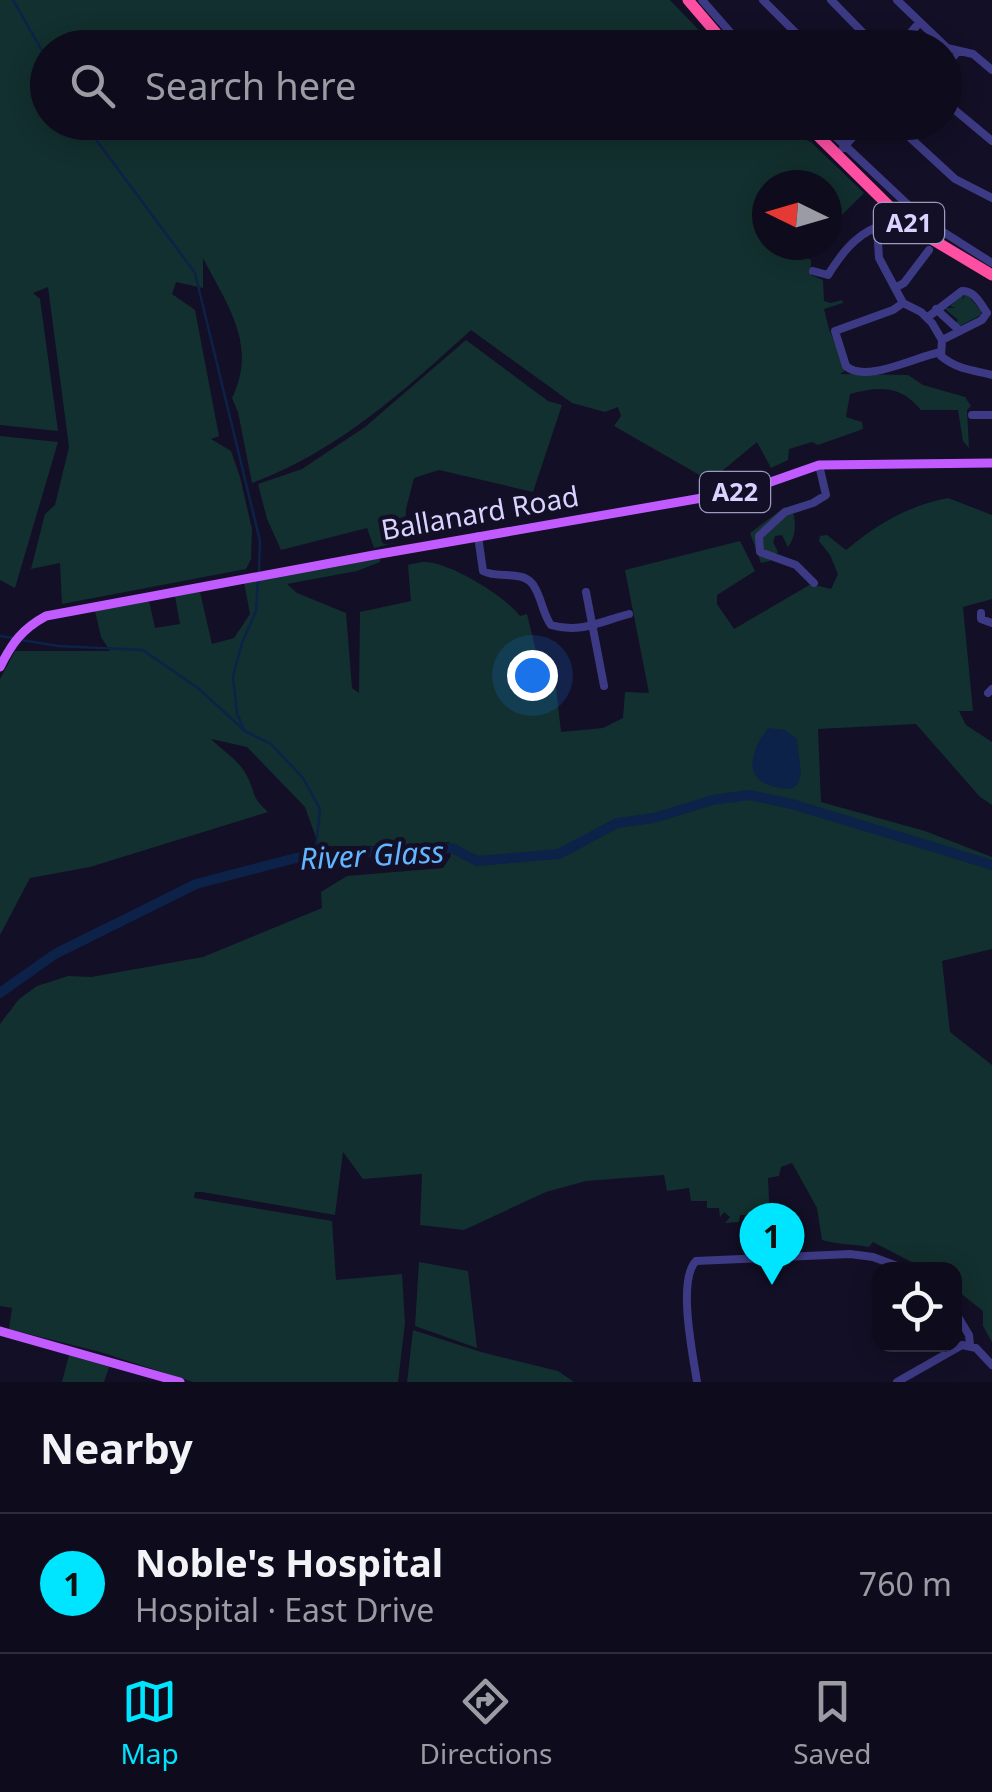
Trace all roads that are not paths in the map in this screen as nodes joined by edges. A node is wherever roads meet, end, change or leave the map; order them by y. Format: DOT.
graph roads {
  1 [pos="688,0"];
  2 [pos="702,0"];
  3 [pos="763,0"];
  4 [pos="831,0"];
  5 [pos="898,0"];
  6 [pos="920,22"];
  7 [pos="714,30"];
  8 [pos="728,30"];
  9 [pos="793,30"];
  10 [pos="860,30"];
  11 [pos="913,30"];
  12 [pos="928,30"];
  13 [pos="962,53"];
  14 [pos="992,70"];
  15 [pos="962,115"];
  16 [pos="827,140"];
  17 [pos="833,140"];
  18 [pos="850,140"];
  19 [pos="913,140"];
  20 [pos="992,141"];
  21 [pos="841,151"];
  22 [pos="992,198"];
  23 [pos="891,208"];
  24 [pos="877,228"];
  25 [pos="925,253"];
  26 [pos="992,263"];
  27 [pos="812,271"];
  28 [pos="992,275"];
  29 [pos="895,288"];
  30 [pos="903,303"];
  31 [pos="936,309"];
  32 [pos="990,314"];
  33 [pos="928,317"];
  34 [pos="960,331"];
  35 [pos="942,340"];
  36 [pos="941,352"];
  37 [pos="992,375"];
  38 [pos="972,415"];
  39 [pos="992,415"];
  40 [pos="992,463"];
  41 [pos="819,465"];
  42 [pos="478,536"];
  43 [pos="814,583"];
  44 [pos="586,592"];
  45 [pos="981,613"];
  46 [pos="630,614"];
  47 [pos="992,623"];
  48 [pos="592,627"];
  49 [pos="0,667"];
  50 [pos="604,686"];
  51 [pos="891,1262"];
  52 [pos="962,1323"];
  53 [pos="0,1331"];
  54 [pos="970,1346"];
  55 [pos="992,1365"];
  56 [pos="180,1382"];
  57 [pos="697,1382"];
  58 [pos="897,1382"];
  1 -- 7 [label="highway"];
  2 -- 8 [label="street"];
  3 -- 9 [label="street"];
  4 -- 10 [label="street"];
  5 -- 6 [label="street"];
  6 -- 11 [label="street"];
  6 -- 12 [label="street"];
  13 -- 14 [label="street"];
  15 -- 20 [label="street"];
  16 -- 21 [label="highway, A21"];
  17 -- 21 [label="street"];
  18 -- 21 [label="street"];
  19 -- 22 [label="street"];
  21 -- 23 [label="highway, A21"];
  21 -- 26 [label="street"];
  23 -- 24 [label="street"];
  23 -- 28 [label="highway, A21"];
  24 -- 27 [label="street"];
  24 -- 29 [label="street"];
  25 -- 29 [label="street"];
  29 -- 30 [label="street"];
  30 -- 33 [label="street"];
  30 -- 36 [label="street"];
  31 -- 32 [label="street"];
  31 -- 33 [label="street"];
  31 -- 34 [label="street"];
  32 -- 34 [label="street"];
  33 -- 35 [label="street"];
  34 -- 35 [label="street"];
  35 -- 36 [label="street"];
  36 -- 37 [label="street"];
  38 -- 39 [label="street"];
  40 -- 41 [label="main road, Ballanard Road / A22"];
  41 -- 42 [label="main road, Ballanard Road / A22"];
  41 -- 43 [label="street"];
  42 -- 48 [label="street"];
  42 -- 49 [label="main road, Ballanard Road / A22"];
  44 -- 48 [label="street"];
  45 -- 47 [label="street"];
  46 -- 48 [label="street"];
  48 -- 50 [label="street"];
  51 -- 57 [label="street"];
  52 -- 54 [label="street"];
  53 -- 56 [label="main road"];
  54 -- 55 [label="street"];
  54 -- 58 [label="street"];
}
